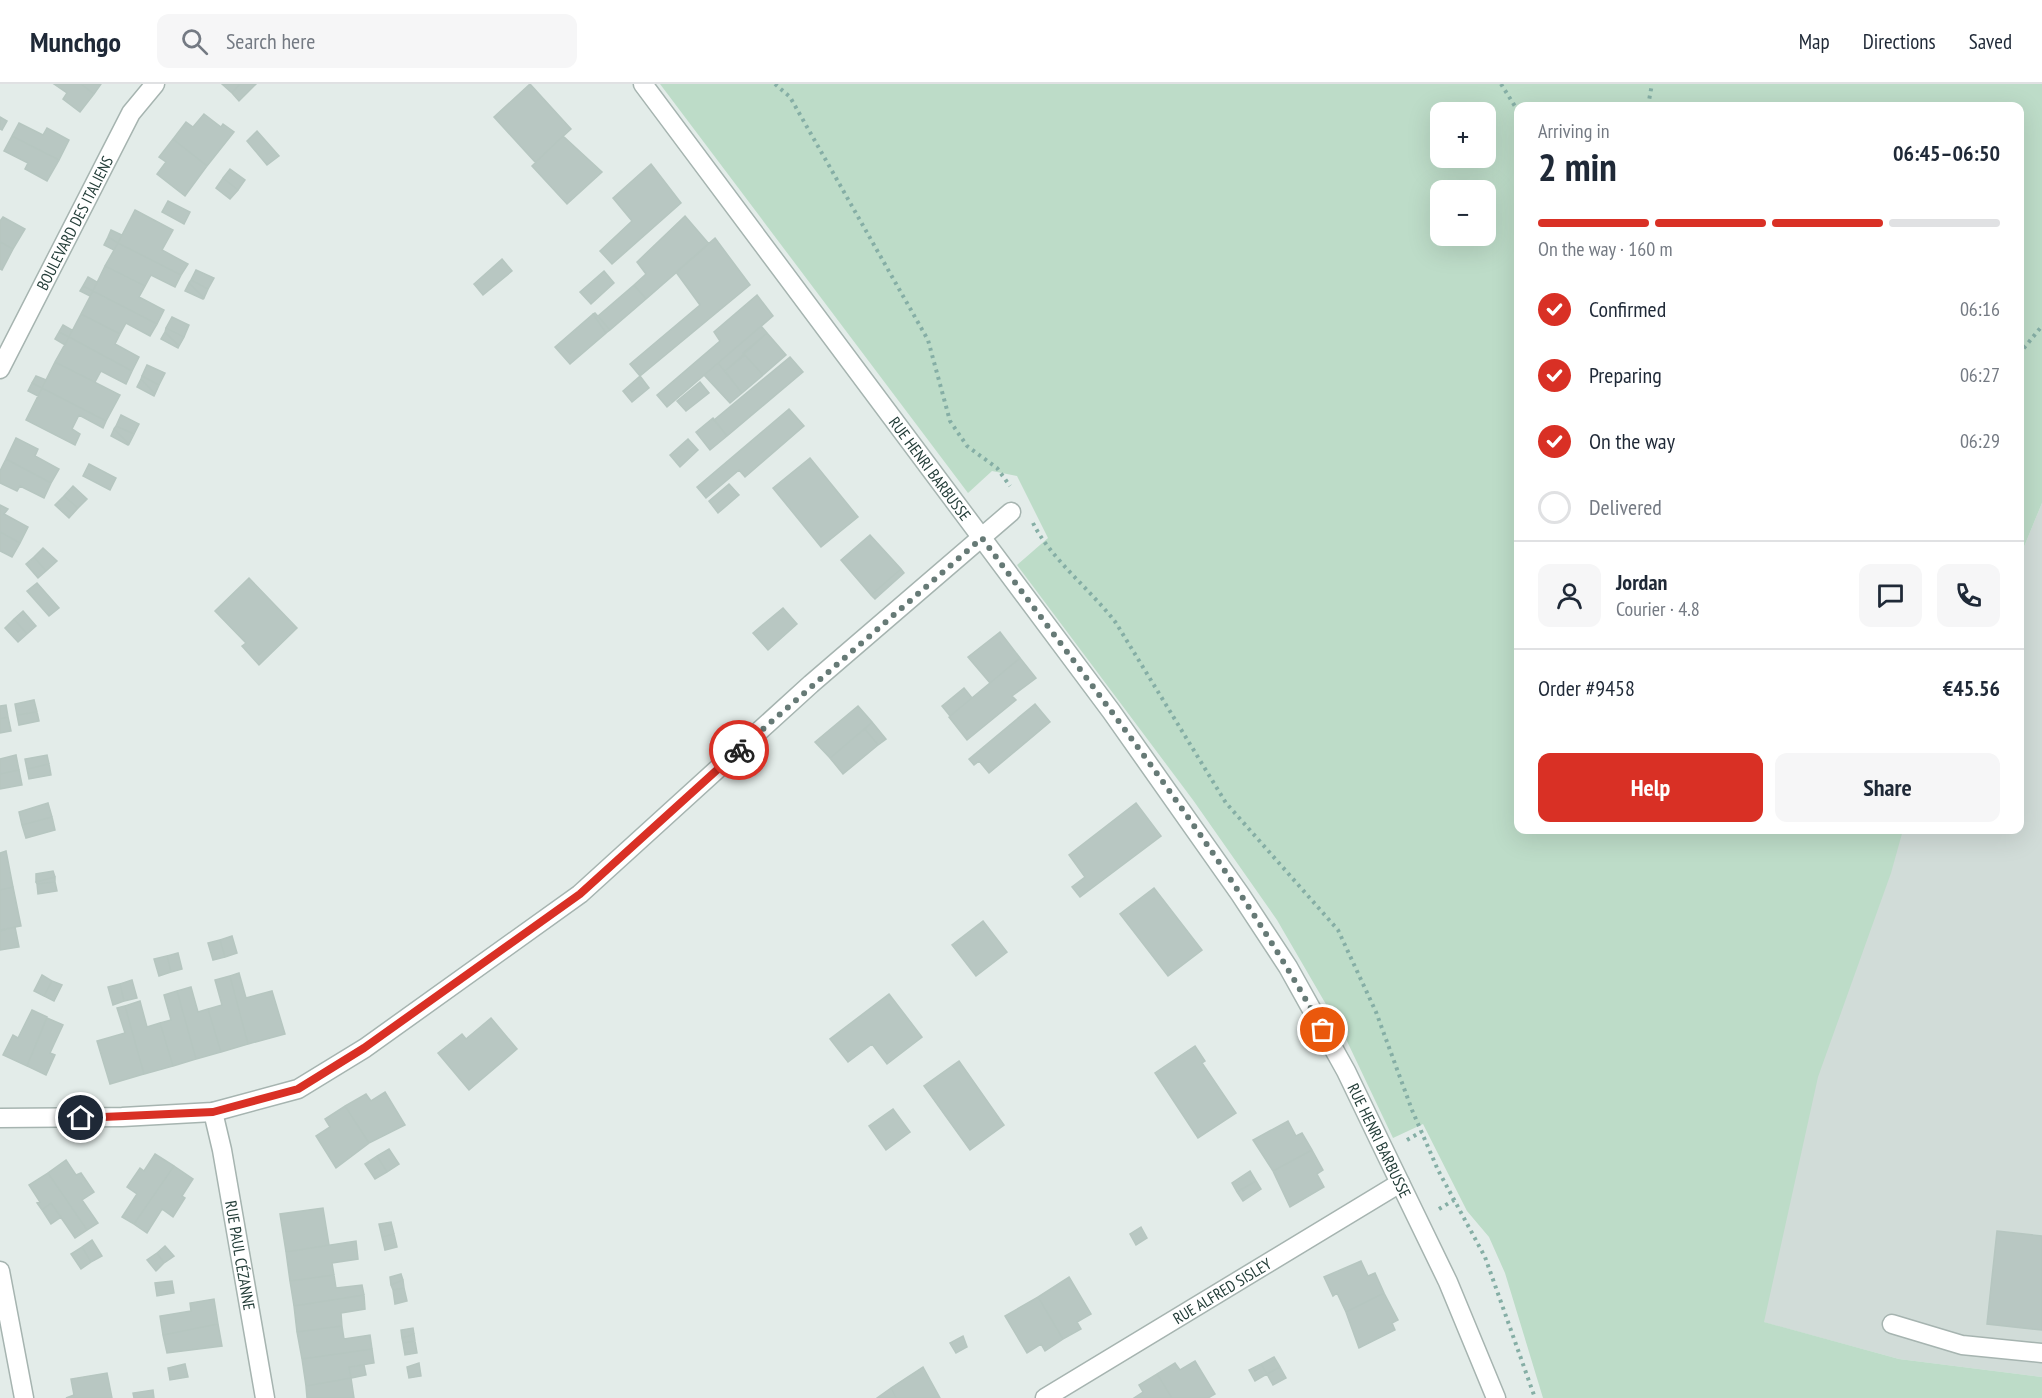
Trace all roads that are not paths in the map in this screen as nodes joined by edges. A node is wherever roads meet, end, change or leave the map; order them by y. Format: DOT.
graph roads {
  1 [pos="155,84"];
  2 [pos="643,84"];
  3 [pos="0,369"];
  4 [pos="1011,512"];
  5 [pos="982,538"];
  6 [pos="213,1112"];
  7 [pos="0,1118"];
  8 [pos="1400,1183"];
  9 [pos="0,1271"];
  10 [pos="1892,1324"];
  11 [pos="2042,1353"];
  12 [pos="24,1398"];
  13 [pos="265,1398"];
  14 [pos="1045,1398"];
  15 [pos="1496,1398"];
  1 -- 3 [label="street, BOULEVARD DES ITALIENS"];
  2 -- 5 [label="street, RUE HENRI BARBUSSE"];
  4 -- 5 [label="street"];
  5 -- 6 [label="street"];
  5 -- 8 [label="street, RUE HENRI BARBUSSE"];
  6 -- 7 [label="street"];
  6 -- 13 [label="street, RUE PAUL CÉZANNE"];
  8 -- 14 [label="street, RUE ALFRED SISLEY"];
  8 -- 15 [label="street, RUE HENRI BARBUSSE"];
  9 -- 12 [label="street"];
  10 -- 11 [label="street"];
}
